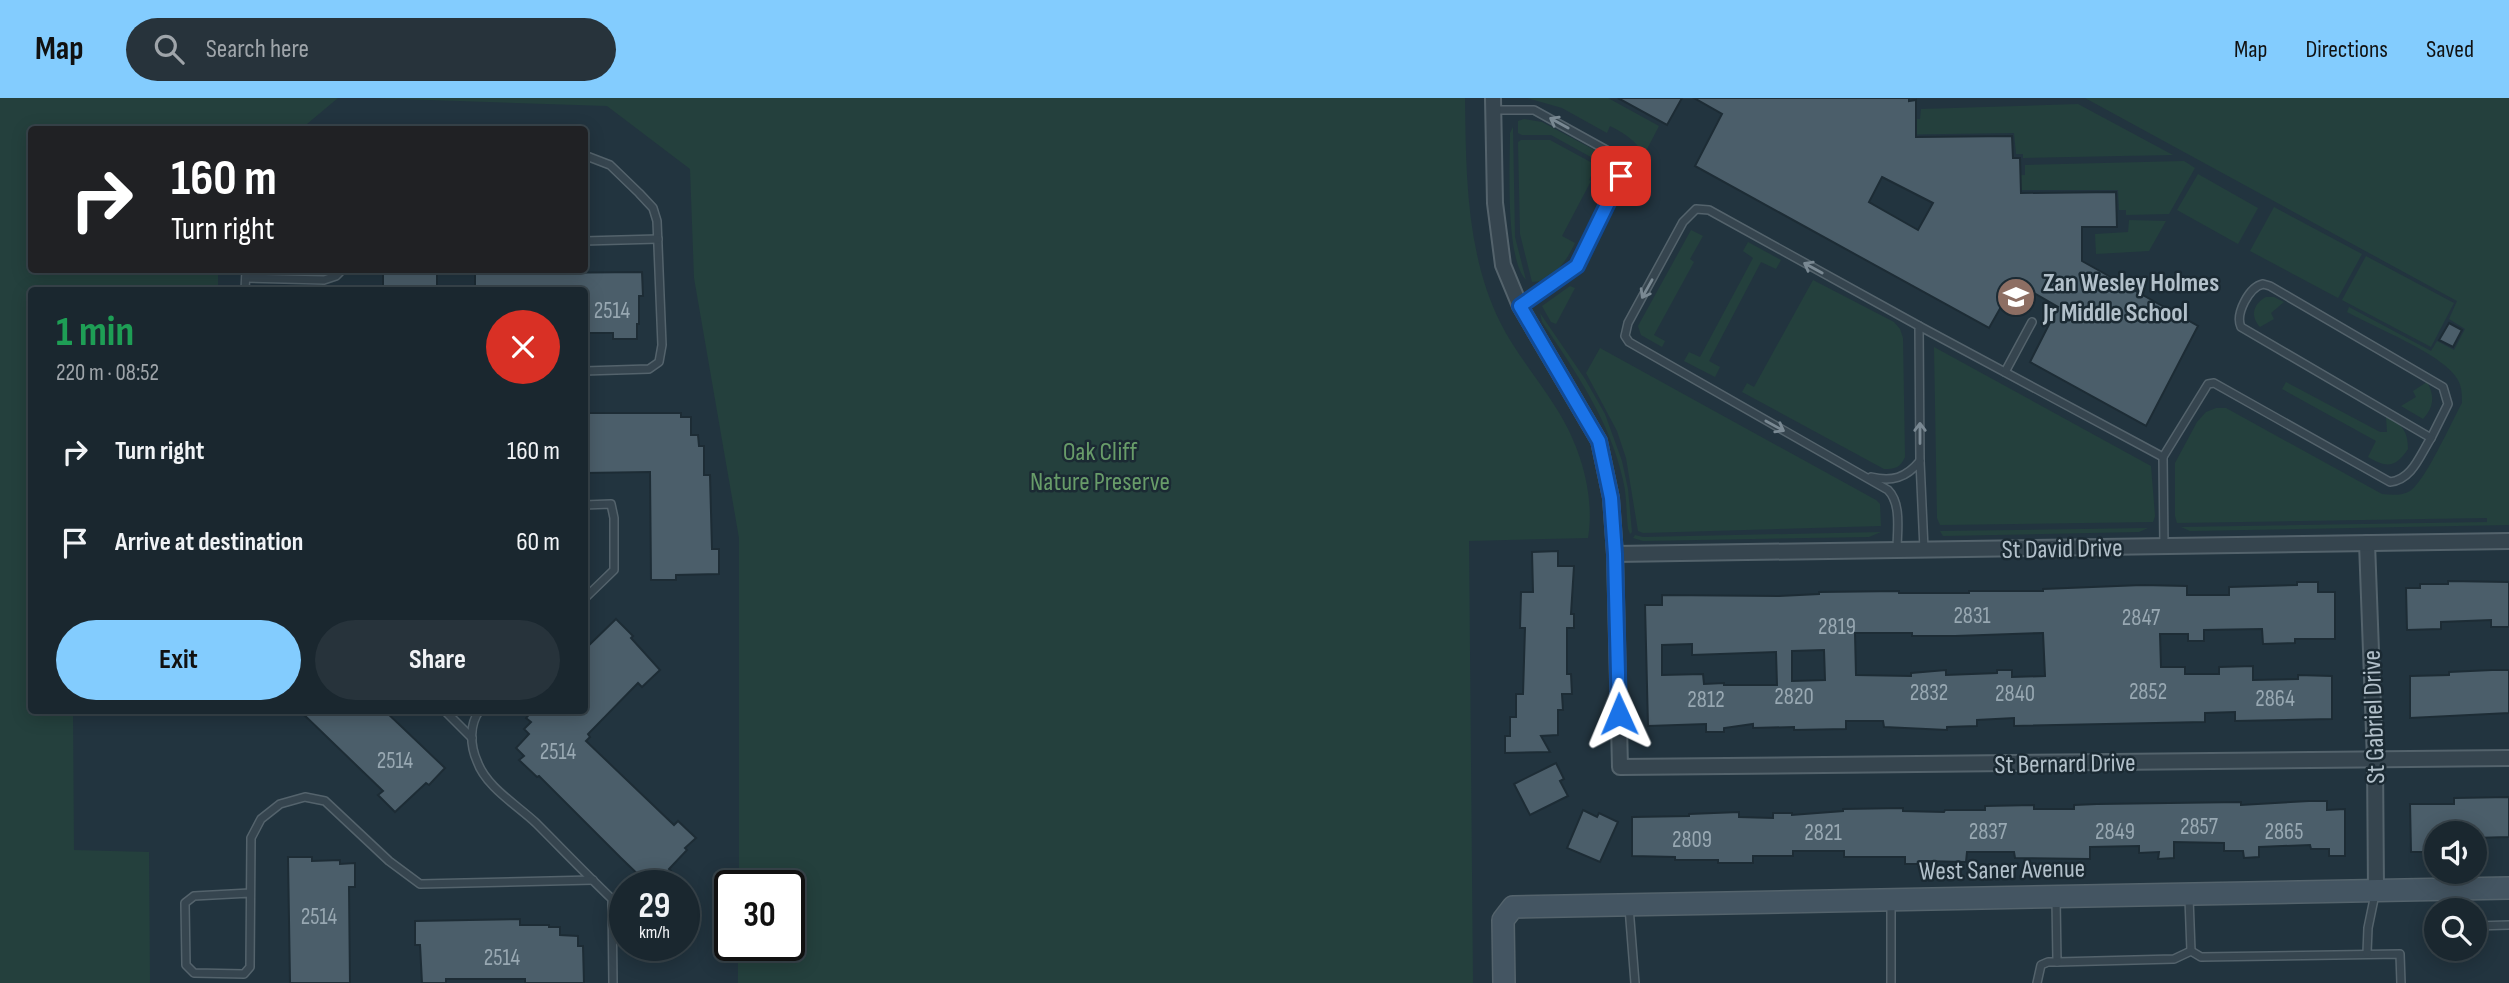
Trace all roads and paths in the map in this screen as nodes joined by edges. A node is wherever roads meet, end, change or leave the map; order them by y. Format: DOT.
graph roads {
  1 [pos="1493,104"];
  2 [pos="588,157"];
  3 [pos="658,239"];
  4 [pos="588,241"];
  5 [pos="339,273"];
  6 [pos="246,274"];
  7 [pos="1520,306"];
  8 [pos="2032,322"];
  9 [pos="1919,326"];
  10 [pos="588,371"];
  11 [pos="2005,372"];
  12 [pos="2431,438"];
  13 [pos="2163,457"];
  14 [pos="1920,461"];
  15 [pos="1864,475"];
  16 [pos="588,505"];
  17 [pos="2509,541"];
  18 [pos="2367,543"];
  19 [pos="2164,546"];
  20 [pos="1897,550"];
  21 [pos="1924,550"];
  22 [pos="1615,554"];
  23 [pos="588,595"];
  24 [pos="448,714"];
  25 [pos="477,714"];
  26 [pos="472,738"];
  27 [pos="2509,758"];
  28 [pos="2375,760"];
  29 [pos="593,880"];
  30 [pos="2509,888"];
  31 [pos="2376,890"];
  32 [pos="250,893"];
  33 [pos="2189,894"];
  34 [pos="2056,896"];
  35 [pos="2455,898"];
  36 [pos="2469,898"];
  37 [pos="1891,899"];
  38 [pos="1629,903"];
  39 [pos="2509,925"];
  40 [pos="2487,926"];
  41 [pos="2191,951"];
  42 [pos="2367,953"];
  43 [pos="2057,962"];
  44 [pos="613,983"];
  45 [pos="1504,983"];
  46 [pos="1635,983"];
  47 [pos="1891,983"];
  48 [pos="2037,983"];
  49 [pos="2401,983"];
  1 -- 7 [label="street"];
  7 -- 1 [label="lane, one-way"];
  2 -- 3 [label="lane"];
  3 -- 4 [label="lane"];
  3 -- 10 [label="lane"];
  5 -- 6 [label="lane"];
  7 -- 22 [label="street"];
  8 -- 11 [label="lane"];
  9 -- 11 [label="lane"];
  14 -- 9 [label="lane, one-way"];
  9 -- 15 [label="lane, one-way"];
  11 -- 13 [label="lane"];
  12 -- 12 [label="lane"];
  12 -- 13 [label="lane"];
  13 -- 19 [label="lane"];
  14 -- 15 [label="lane"];
  14 -- 21 [label="lane"];
  15 -- 20 [label="lane"];
  16 -- 23 [label="lane"];
  17 -- 18 [label="street, St David Drive"];
  18 -- 19 [label="street, St David Drive"];
  18 -- 28 [label="street, St Gabriel Drive"];
  19 -- 21 [label="street, St David Drive"];
  20 -- 21 [label="street, St David Drive"];
  20 -- 22 [label="street, St David Drive"];
  22 -- 28 [label="street, St Bernard Drive"];
  24 -- 26 [label="lane"];
  25 -- 26 [label="lane"];
  26 -- 29 [label="lane"];
  27 -- 28 [label="street, St Bernard Drive"];
  28 -- 31 [label="street, St Gabriel Drive"];
  29 -- 32 [label="lane"];
  29 -- 44 [label="lane"];
  30 -- 36 [label="street, West Saner Avenue"];
  31 -- 33 [label="street, West Saner Avenue"];
  31 -- 35 [label="street, West Saner Avenue"];
  31 -- 42 [label="lane"];
  32 -- 32 [label="lane"];
  33 -- 34 [label="street, West Saner Avenue"];
  33 -- 41 [label="lane"];
  34 -- 37 [label="street, West Saner Avenue"];
  34 -- 43 [label="lane"];
  37 -- 38 [label="street, West Saner Avenue"];
  37 -- 47 [label="lane"];
  38 -- 45 [label="street, West Saner Avenue"];
  38 -- 46 [label="lane"];
  39 -- 40 [label="lane"];
  41 -- 42 [label="lane"];
  41 -- 43 [label="lane"];
  42 -- 49 [label="lane"];
  43 -- 48 [label="lane"];
}
